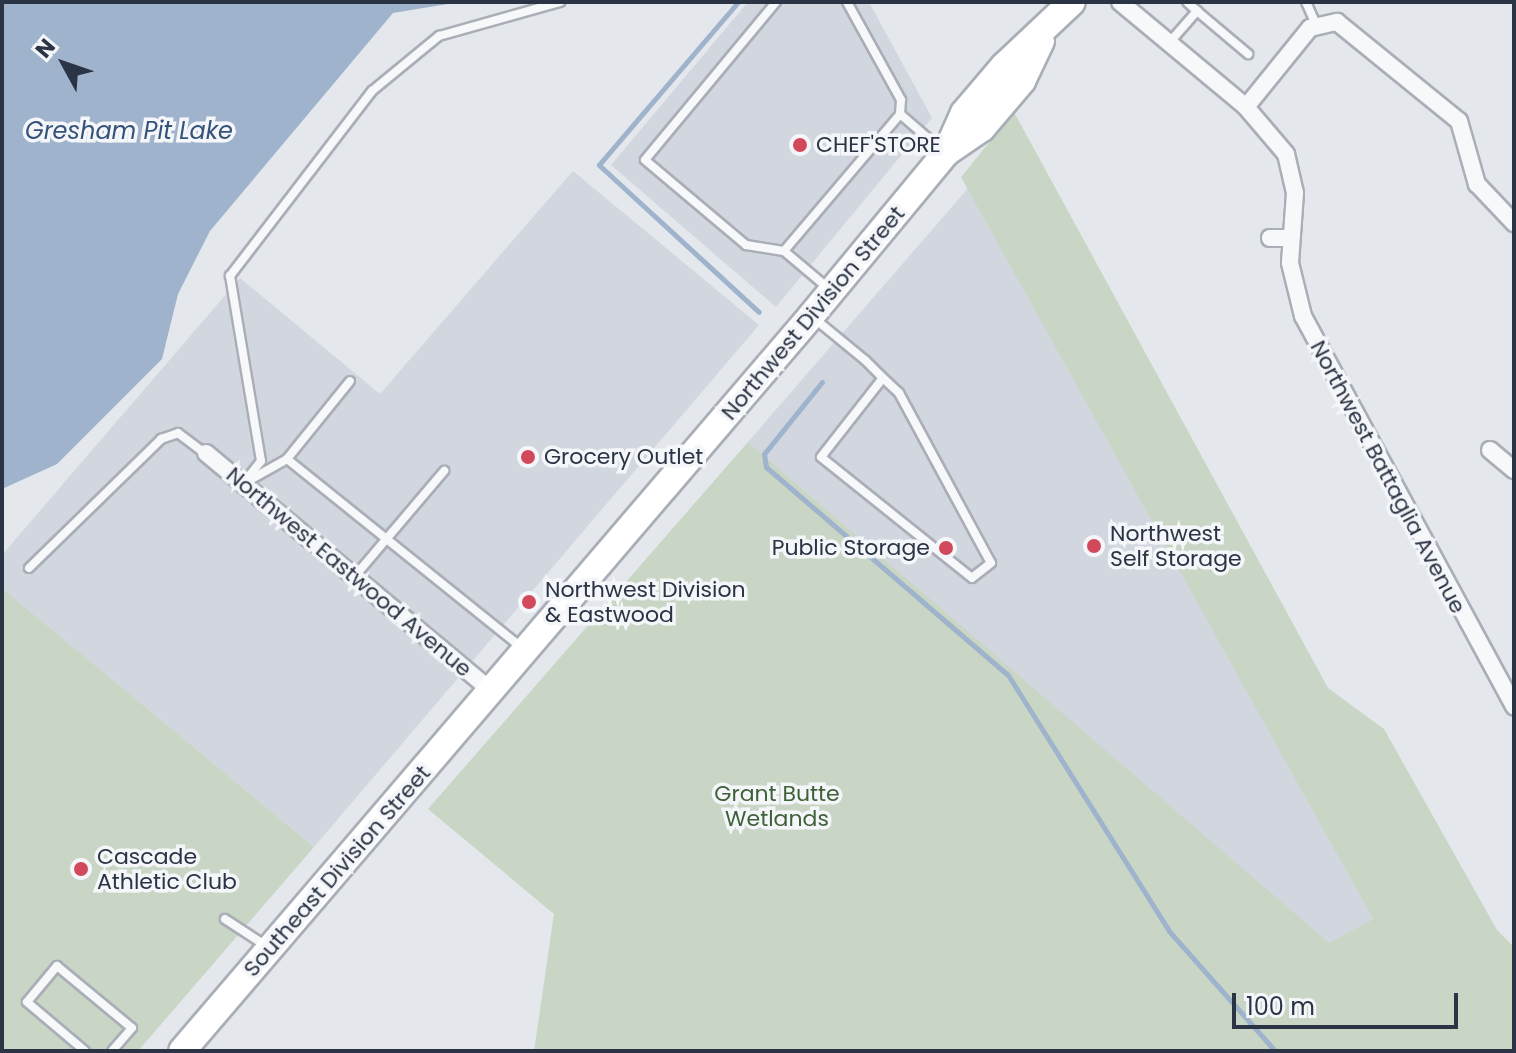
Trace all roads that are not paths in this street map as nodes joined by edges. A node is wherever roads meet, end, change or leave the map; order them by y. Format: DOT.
graph roads {
  1 [pos="560,2"];
  2 [pos="776,2"];
  3 [pos="847,2"];
  4 [pos="1072,2"];
  5 [pos="1120,2"];
  6 [pos="1187,2"];
  7 [pos="1306,2"];
  8 [pos="1197,11"];
  9 [pos="1316,24"];
  10 [pos="1169,43"];
  11 [pos="1248,54"];
  12 [pos="1246,107"];
  13 [pos="900,114"];
  14 [pos="946,153"];
  15 [pos="1514,223"];
  16 [pos="1270,238"];
  17 [pos="1290,238"];
  18 [pos="784,251"];
  19 [pos="831,291"];
  20 [pos="811,316"];
  21 [pos="883,378"];
  22 [pos="350,381"];
  23 [pos="1490,450"];
  24 [pos="206,453"];
  25 [pos="287,459"];
  26 [pos="1514,470"];
  27 [pos="444,471"];
  28 [pos="242,484"];
  29 [pos="387,539"];
  30 [pos="29,568"];
  31 [pos="354,577"];
  32 [pos="526,651"];
  33 [pos="492,691"];
  34 [pos="1514,707"];
  35 [pos="225,919"];
  36 [pos="270,948"];
  37 [pos="117,1049"];
  38 [pos="85,1051"];
  39 [pos="182,1051"];
  1 -- 28 [label="lane"];
  2 -- 18 [label="lane"];
  3 -- 13 [label="lane"];
  4 -- 14 [label="main road, Northwest Division Street"];
  5 -- 10 [label="street, Northwest Battaglia Avenue"];
  6 -- 8 [label="lane"];
  7 -- 9 [label="lane"];
  8 -- 10 [label="lane"];
  8 -- 11 [label="lane"];
  9 -- 12 [label="street"];
  9 -- 15 [label="street"];
  10 -- 12 [label="street, Northwest Battaglia Avenue"];
  12 -- 17 [label="street, Northwest Battaglia Avenue"];
  13 -- 14 [label="lane"];
  13 -- 18 [label="lane"];
  14 -- 19 [label="main road, Northwest Division Street"];
  16 -- 17 [label="street"];
  17 -- 34 [label="street, Northwest Battaglia Avenue"];
  18 -- 19 [label="lane"];
  19 -- 20 [label="main road, Northwest Division Street"];
  20 -- 21 [label="lane"];
  20 -- 32 [label="main road, Northwest Division Street"];
  21 -- 21 [label="lane"];
  22 -- 25 [label="lane"];
  23 -- 26 [label="street"];
  24 -- 28 [label="street, Northwest Eastwood Avenue"];
  24 -- 30 [label="lane"];
  25 -- 28 [label="lane"];
  25 -- 29 [label="lane"];
  27 -- 29 [label="lane"];
  28 -- 31 [label="street, Northwest Eastwood Avenue"];
  29 -- 31 [label="lane"];
  29 -- 32 [label="lane"];
  31 -- 33 [label="street, Northwest Eastwood Avenue"];
  32 -- 33 [label="main road, Northwest Division Street"];
  33 -- 36 [label="main road, Southeast Division Street"];
  35 -- 36 [label="lane"];
  36 -- 39 [label="main road, Southeast Division Street"];
  37 -- 38 [label="lane"];
}
